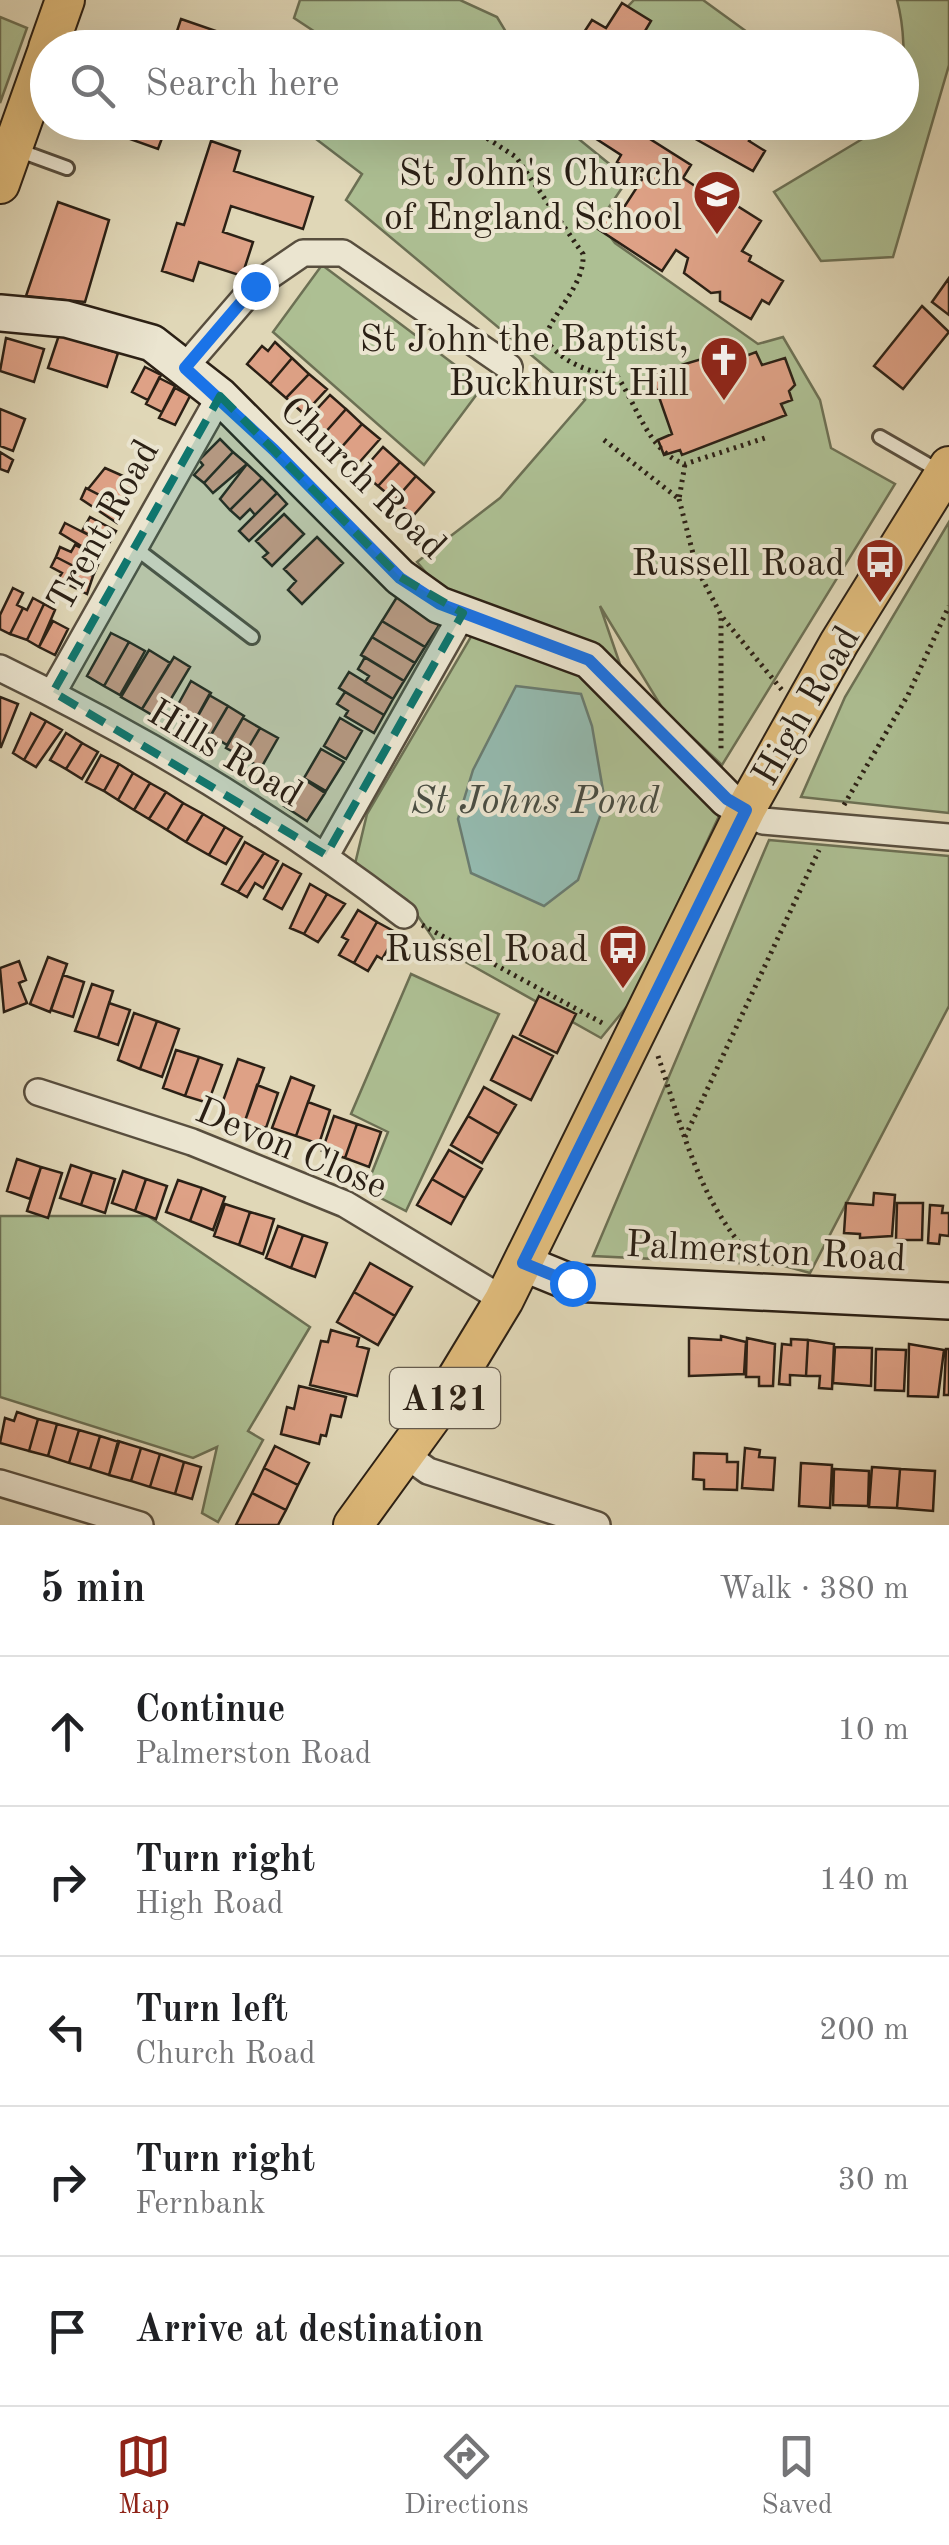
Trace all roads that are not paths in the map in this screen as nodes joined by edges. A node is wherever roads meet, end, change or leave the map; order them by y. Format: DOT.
graph roads {
  1 [pos="65,0"];
  2 [pos="54,30"];
  3 [pos="30,99"];
  4 [pos="13,148"];
  5 [pos="68,168"];
  6 [pos="0,184"];
  7 [pos="0,313"];
  8 [pos="509,367"];
  9 [pos="185,368"];
  10 [pos="220,396"];
  11 [pos="880,437"];
  12 [pos="947,472"];
  13 [pos="134,547"];
  14 [pos="463,613"];
  15 [pos="252,637"];
  16 [pos="0,668"];
  17 [pos="53,692"];
  18 [pos="737,804"];
  19 [pos="949,838"];
  20 [pos="326,855"];
  21 [pos="404,915"];
  22 [pos="38,1092"];
  23 [pos="523,1263"];
  24 [pos="504,1300"];
  25 [pos="949,1301"];
  26 [pos="406,1455"];
  27 [pos="0,1483"];
  28 [pos="140,1525"];
  29 [pos="353,1525"];
  30 [pos="597,1525"];
  1 -- 2 [label="main road"];
  3 -- 4 [label="main road"];
  4 -- 5 [label="lane"];
  4 -- 6 [label="main road"];
  7 -- 9 [label="street, Church Road"];
  8 -- 9 [label="street"];
  9 -- 10 [label="street, Church Road"];
  10 -- 13 [label="street, Trent Road"];
  10 -- 14 [label="street, Church Road"];
  11 -- 12 [label="lane"];
  12 -- 18 [label="main road, High Road / A121"];
  13 -- 15 [label="lane"];
  13 -- 17 [label="street, Trent Road"];
  14 -- 18 [label="street, Church Road"];
  14 -- 20 [label="street"];
  16 -- 17 [label="street, Hills Road"];
  17 -- 20 [label="street, Hills Road"];
  18 -- 19 [label="street"];
  18 -- 23 [label="main road, High Road / A121"];
  20 -- 21 [label="street, Hills Road"];
  22 -- 24 [label="street, Devon Close"];
  23 -- 24 [label="main road, High Road / A121"];
  23 -- 25 [label="street, Palmerston Road"];
  24 -- 26 [label="main road, High Road / A121"];
  26 -- 29 [label="main road, High Road / A121"];
  26 -- 30 [label="street"];
  27 -- 28 [label="street"];
}
